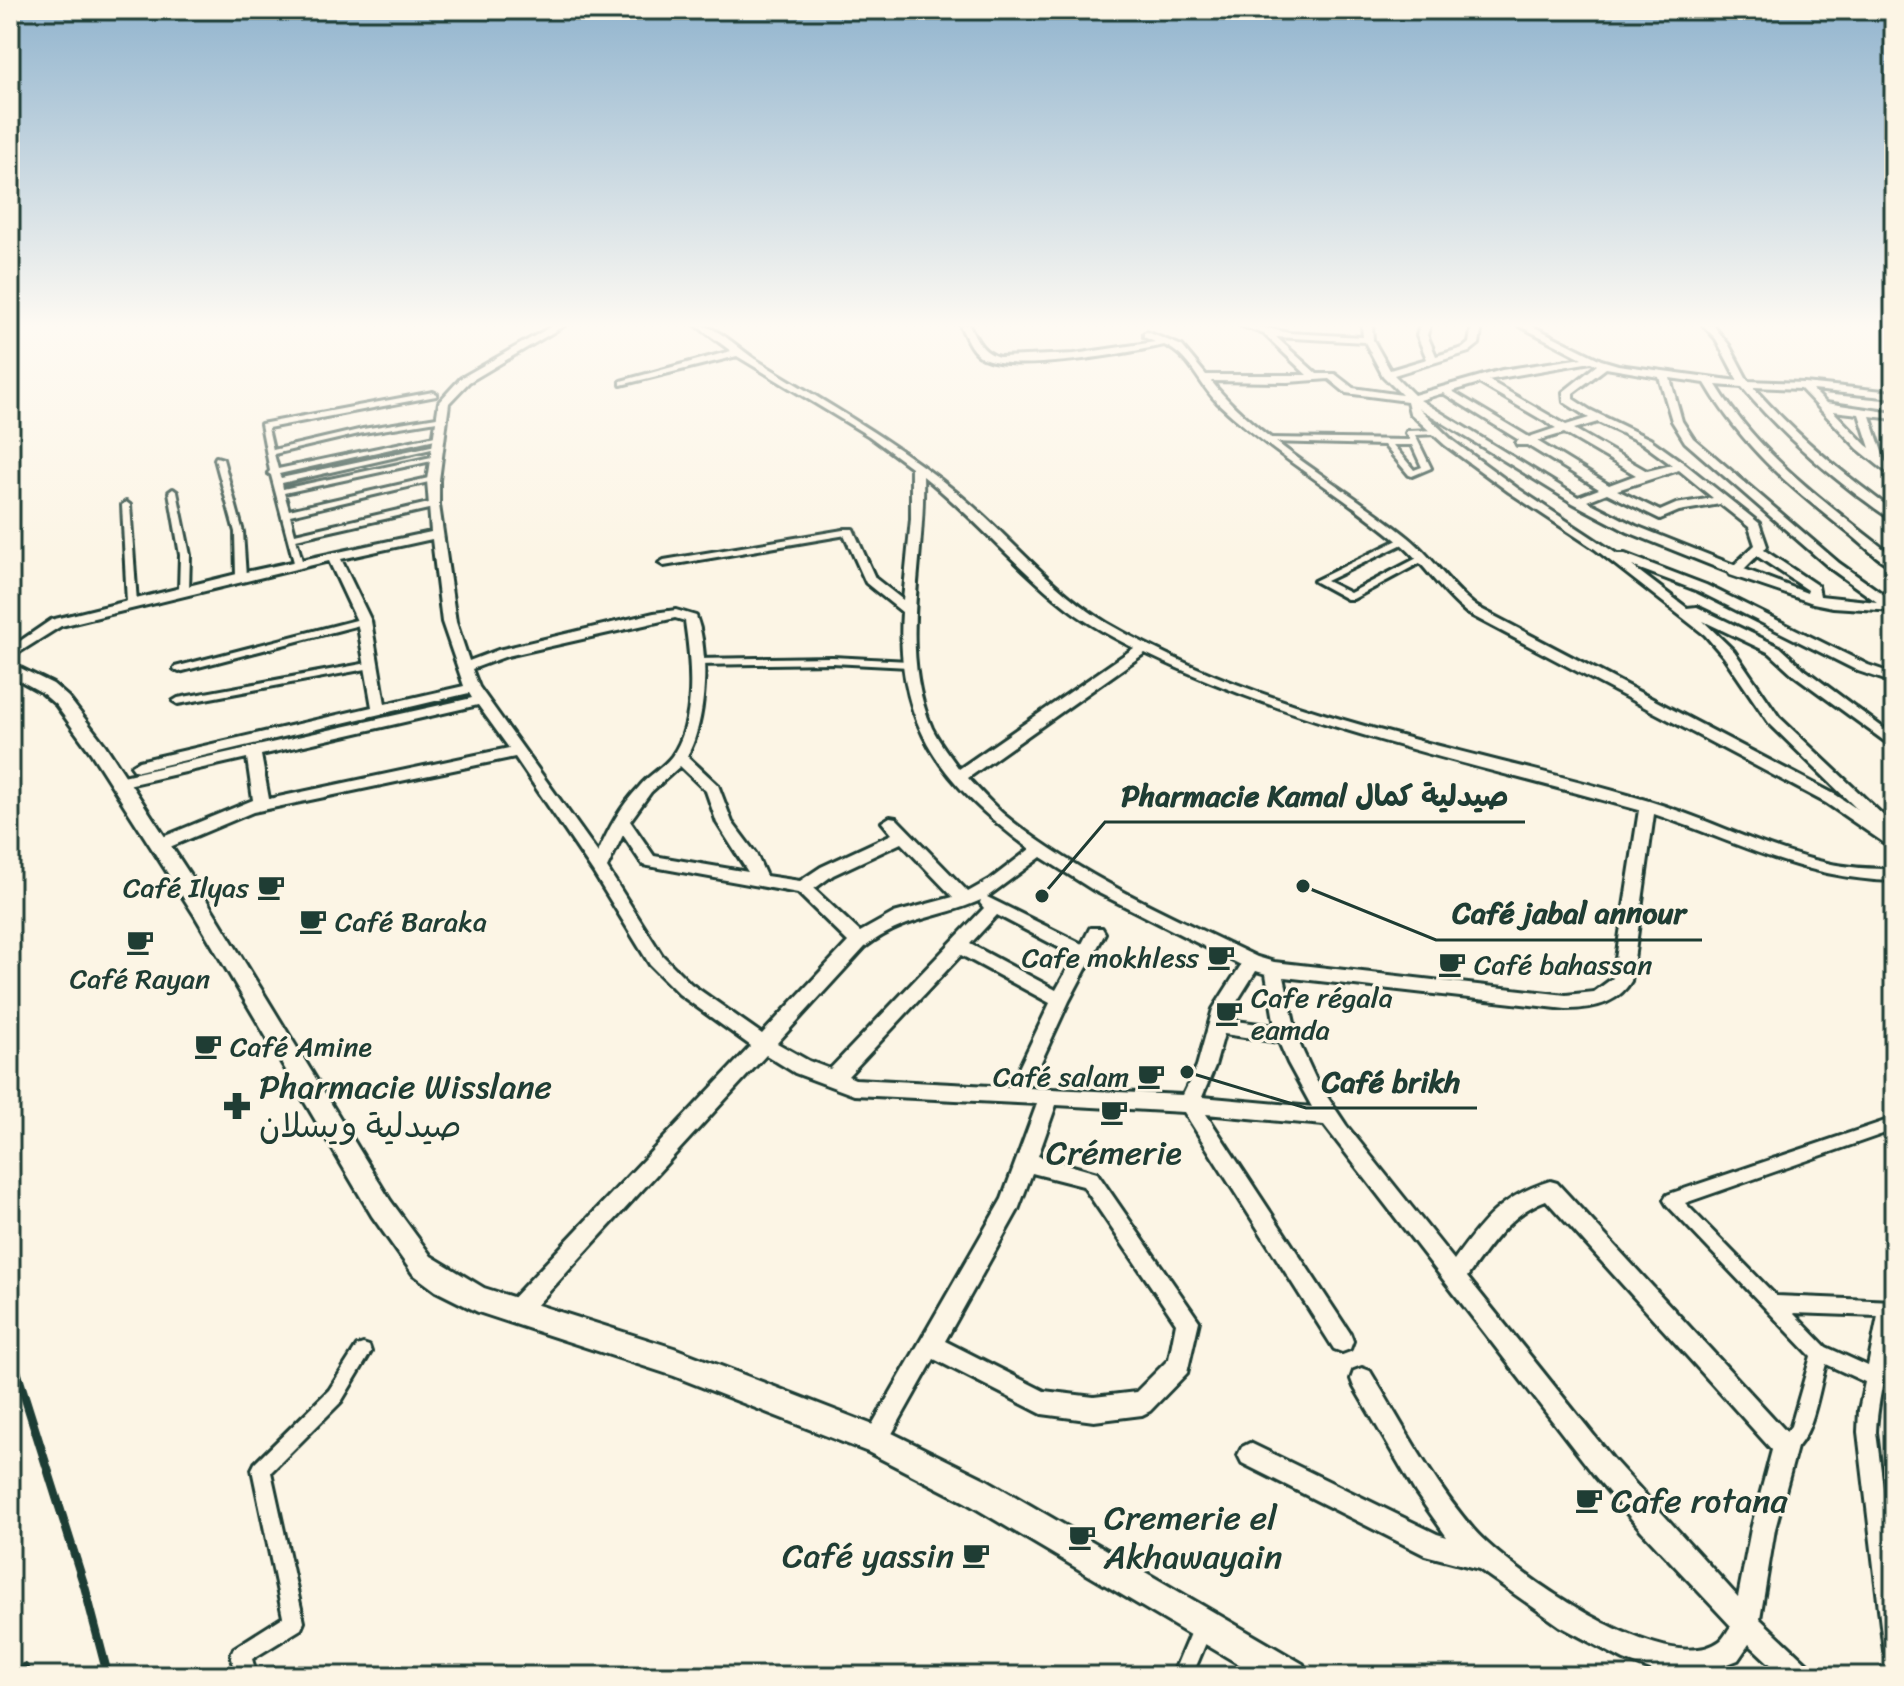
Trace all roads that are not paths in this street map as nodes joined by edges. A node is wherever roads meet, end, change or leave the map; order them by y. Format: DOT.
graph roads {
  1 [pos="382,404"];
  2 [pos="445,404"];
  3 [pos="823,404"];
  4 [pos="1226,404"];
  5 [pos="1413,404"];
  6 [pos="1420,404"];
  7 [pos="1466,404"];
  8 [pos="1519,404"];
  9 [pos="1572,404"];
  10 [pos="1672,404"];
  11 [pos="1723,404"];
  12 [pos="1764,404"];
  13 [pos="1821,404"];
  14 [pos="1823,406"];
  15 [pos="1863,411"];
  16 [pos="1894,416"];
  17 [pos="443,418"];
  18 [pos="1599,418"];
  19 [pos="300,419"];
  20 [pos="1562,430"];
  21 [pos="1436,432"];
  22 [pos="1269,440"];
  23 [pos="1526,441"];
  24 [pos="1386,442"];
  25 [pos="1415,443"];
  26 [pos="306,444"];
  27 [pos="437,447"];
  28 [pos="1499,451"];
  29 [pos="270,453"];
  30 [pos="219,459"];
  31 [pos="1880,464"];
  32 [pos="917,466"];
  33 [pos="1681,466"];
  34 [pos="272,473"];
  35 [pos="1645,475"];
  36 [pos="1894,475"];
  37 [pos="433,480"];
  38 [pos="278,487"];
  39 [pos="1609,490"];
  40 [pos="173,492"];
  41 [pos="1722,500"];
  42 [pos="1577,501"];
  43 [pos="126,505"];
  44 [pos="433,505"];
  45 [pos="285,514"];
  46 [pos="1894,516"];
  47 [pos="849,532"];
  48 [pos="438,534"];
  49 [pos="291,538"];
  50 [pos="1404,540"];
  51 [pos="1758,551"];
  52 [pos="1608,553"];
  53 [pos="333,556"];
  54 [pos="1424,558"];
  55 [pos="664,563"];
  56 [pos="1894,563"];
  57 [pos="298,564"];
  58 [pos="1734,572"];
  59 [pos="241,577"];
  60 [pos="184,590"];
  61 [pos="1813,599"];
  62 [pos="132,603"];
  63 [pos="1679,605"];
  64 [pos="1893,607"];
  65 [pos="909,611"];
  66 [pos="364,621"];
  67 [pos="1144,647"];
  68 [pos="10,654"];
  69 [pos="696,662"];
  70 [pos="909,664"];
  71 [pos="373,665"];
  72 [pos="464,667"];
  73 [pos="10,668"];
  74 [pos="179,669"];
  75 [pos="1894,679"];
  76 [pos="476,694"];
  77 [pos="178,701"];
  78 [pos="379,709"];
  79 [pos="1894,743"];
  80 [pos="519,751"];
  81 [pos="253,752"];
  82 [pos="679,757"];
  83 [pos="116,777"];
  84 [pos="959,777"];
  85 [pos="1647,806"];
  86 [pos="255,807"];
  87 [pos="621,820"];
  88 [pos="890,822"];
  89 [pos="903,835"];
  90 [pos="1893,842"];
  91 [pos="159,845"];
  92 [pos="1040,849"];
  93 [pos="599,868"];
  94 [pos="1894,875"];
  95 [pos="760,880"];
  96 [pos="803,888"];
  97 [pos="970,898"];
  98 [pos="995,907"];
  99 [pos="1096,933"];
  100 [pos="859,942"];
  101 [pos="959,946"];
  102 [pos="1086,954"];
  103 [pos="1252,963"];
  104 [pos="1274,969"];
  105 [pos="1060,1000"];
  106 [pos="1218,1026"];
  107 [pos="1286,1035"];
  108 [pos="763,1044"];
  109 [pos="832,1080"];
  110 [pos="1016,1095"];
  111 [pos="1049,1097"];
  112 [pos="1189,1104"];
  113 [pos="1331,1117"];
  114 [pos="1894,1124"];
  115 [pos="1025,1162"];
  116 [pos="1454,1278"];
  117 [pos="1773,1304"];
  118 [pos="1891,1310"];
  119 [pos="516,1311"];
  120 [pos="1342,1341"];
  121 [pos="930,1345"];
  122 [pos="363,1352"];
  123 [pos="1820,1353"];
  124 [pos="1875,1378"];
  125 [pos="1362,1379"];
  126 [pos="876,1440"];
  127 [pos="1785,1447"];
  128 [pos="1250,1455"];
  129 [pos="1481,1557"];
  130 [pos="1204,1623"];
  131 [pos="1746,1626"];
  132 [pos="1894,1651"];
  133 [pos="1714,1666"];
  134 [pos="247,1676"];
  135 [pos="1182,1676"];
  136 [pos="1291,1676"];
  137 [pos="1802,1676"];
  1 -- 19 [label="street"];
  2 -- 17 [label="street"];
  3 -- 32 [label="street"];
  4 -- 22 [label="street"];
  5 -- 21 [label="street"];
  6 -- 28 [label="street"];
  7 -- 23 [label="street"];
  8 -- 20 [label="street"];
  9 -- 18 [label="street"];
  10 -- 64 [label="street"];
  11 -- 56 [label="street"];
  12 -- 46 [label="street"];
  13 -- 14 [label="street"];
  14 -- 15 [label="street"];
  14 -- 31 [label="street"];
  15 -- 16 [label="street"];
  15 -- 31 [label="street"];
  17 -- 26 [label="street"];
  17 -- 27 [label="street"];
  18 -- 20 [label="street"];
  18 -- 33 [label="street"];
  19 -- 26 [label="street"];
  19 -- 29 [label="street"];
  20 -- 23 [label="street"];
  20 -- 35 [label="street"];
  21 -- 25 [label="street"];
  21 -- 52 [label="street"];
  22 -- 24 [label="street"];
  22 -- 50 [label="street"];
  23 -- 28 [label="street"];
  23 -- 39 [label="street"];
  24 -- 25 [label="street"];
  24 -- 25 [label="street"];
  26 -- 29 [label="street"];
  27 -- 34 [label="street"];
  27 -- 37 [label="street"];
  27 -- 38 [label="street"];
  28 -- 42 [label="street"];
  29 -- 34 [label="street"];
  30 -- 59 [label="street"];
  31 -- 36 [label="street"];
  32 -- 65 [label="street"];
  32 -- 67 [label="street"];
  33 -- 35 [label="street"];
  33 -- 41 [label="street"];
  34 -- 38 [label="street"];
  35 -- 39 [label="street"];
  37 -- 44 [label="street"];
  37 -- 45 [label="street"];
  38 -- 45 [label="street"];
  39 -- 41 [label="street"];
  39 -- 42 [label="street"];
  40 -- 60 [label="street"];
  41 -- 51 [label="street"];
  42 -- 58 [label="street"];
  43 -- 62 [label="street"];
  44 -- 48 [label="street"];
  44 -- 49 [label="street"];
  45 -- 49 [label="street"];
  47 -- 55 [label="street"];
  47 -- 65 [label="street"];
  48 -- 53 [label="street"];
  48 -- 72 [label="street"];
  49 -- 57 [label="street"];
  50 -- 54 [label="street"];
  50 -- 54 [label="street"];
  51 -- 58 [label="street"];
  51 -- 61 [label="street"];
  52 -- 63 [label="street"];
  52 -- 75 [label="street"];
  53 -- 57 [label="street"];
  53 -- 66 [label="street"];
  54 -- 90 [label="street"];
  57 -- 59 [label="street"];
  58 -- 61 [label="street"];
  59 -- 60 [label="street"];
  60 -- 62 [label="street"];
  61 -- 64 [label="street"];
  62 -- 68 [label="street"];
  63 -- 79 [label="street"];
  63 -- 90 [label="street"];
  65 -- 70 [label="street"];
  66 -- 71 [label="street"];
  66 -- 74 [label="street"];
  67 -- 84 [label="street"];
  67 -- 85 [label="street"];
  69 -- 70 [label="street"];
  69 -- 72 [label="street"];
  69 -- 82 [label="street"];
  70 -- 84 [label="street"];
  71 -- 77 [label="street"];
  71 -- 78 [label="street"];
  72 -- 76 [label="street"];
  73 -- 83 [label="street"];
  76 -- 78 [label="street"];
  76 -- 80 [label="street"];
  76 -- 81 [label="street"];
  78 -- 83 [label="street"];
  80 -- 86 [label="street"];
  80 -- 93 [label="street"];
  81 -- 83 [label="street"];
  81 -- 86 [label="street"];
  82 -- 87 [label="street"];
  82 -- 95 [label="street"];
  83 -- 91 [label="street"];
  84 -- 92 [label="street"];
  85 -- 94 [label="street"];
  85 -- 104 [label="street"];
  86 -- 91 [label="street"];
  87 -- 93 [label="street"];
  87 -- 95 [label="street"];
  88 -- 89 [label="street"];
  89 -- 96 [label="street"];
  89 -- 97 [label="street"];
  91 -- 119 [label="street"];
  92 -- 97 [label="street"];
  92 -- 103 [label="street"];
  93 -- 108 [label="street"];
  95 -- 96 [label="street"];
  96 -- 100 [label="street"];
  97 -- 98 [label="street"];
  97 -- 100 [label="street"];
  98 -- 101 [label="street"];
  98 -- 102 [label="street"];
  99 -- 102 [label="street"];
  100 -- 108 [label="street"];
  101 -- 105 [label="street"];
  101 -- 109 [label="street"];
  102 -- 105 [label="street"];
  103 -- 104 [label="street"];
  103 -- 106 [label="street"];
  104 -- 107 [label="street"];
  105 -- 110 [label="street"];
  106 -- 107 [label="street"];
  106 -- 112 [label="street"];
  107 -- 113 [label="street"];
  108 -- 109 [label="street"];
  108 -- 119 [label="street"];
  109 -- 110 [label="street"];
  110 -- 111 [label="street"];
  111 -- 112 [label="street"];
  111 -- 115 [label="street"];
  112 -- 113 [label="street"];
  112 -- 120 [label="street"];
  113 -- 116 [label="street"];
  114 -- 117 [label="street"];
  115 -- 121 [label="street"];
  115 -- 121 [label="street"];
  116 -- 127 [label="street"];
  116 -- 131 [label="street"];
  117 -- 118 [label="street"];
  117 -- 123 [label="street"];
  118 -- 124 [label="street"];
  119 -- 126 [label="street"];
  121 -- 126 [label="street"];
  122 -- 134 [label="street"];
  123 -- 124 [label="street"];
  123 -- 127 [label="street"];
  124 -- 132 [label="street"];
  125 -- 129 [label="street"];
  126 -- 130 [label="street"];
  127 -- 131 [label="street"];
  128 -- 129 [label="street"];
  129 -- 133 [label="street"];
  130 -- 135 [label="street"];
  130 -- 136 [label="street"];
  131 -- 133 [label="street"];
  131 -- 137 [label="street"];
}
